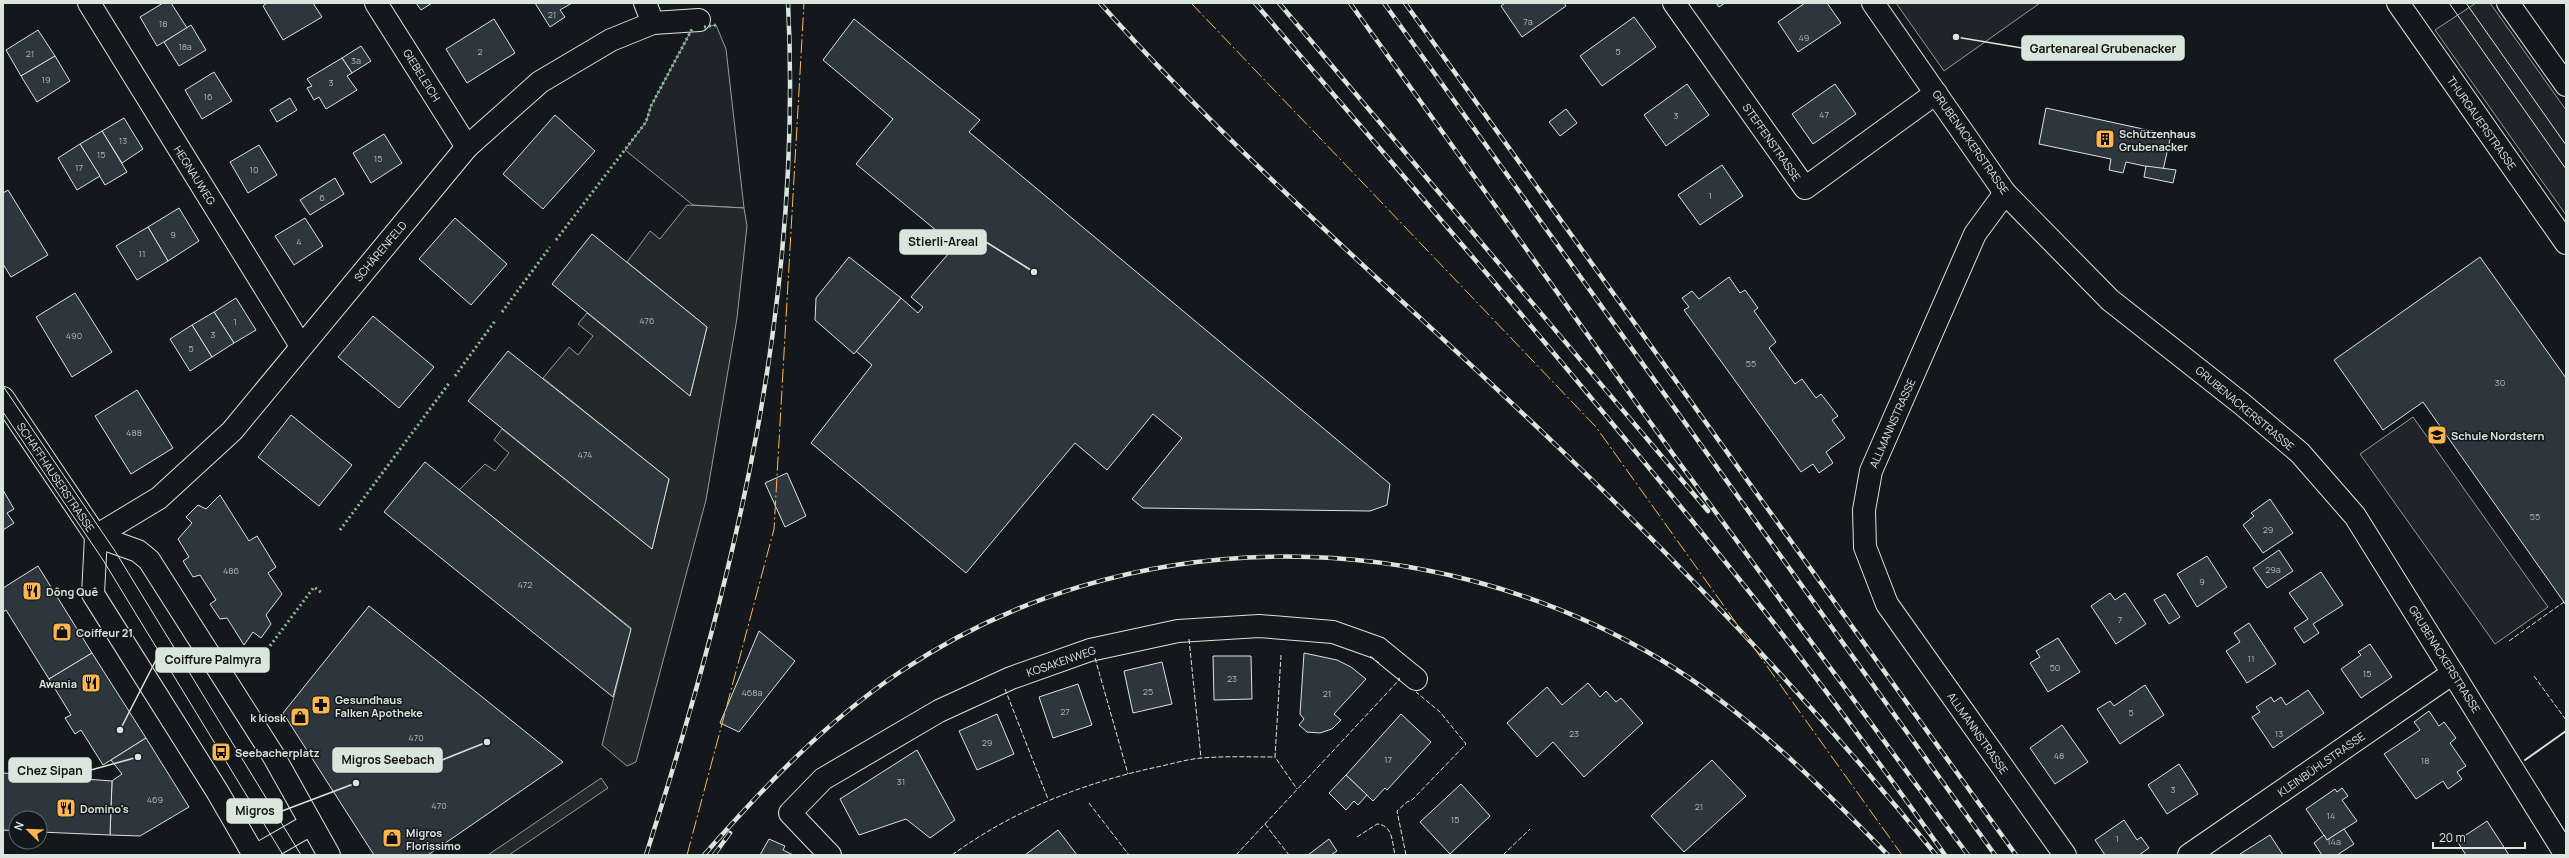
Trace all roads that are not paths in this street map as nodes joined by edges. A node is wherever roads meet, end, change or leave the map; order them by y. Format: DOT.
graph roads {
  1 [pos="89,3"];
  2 [pos="376,3"];
  3 [pos="645,3"];
  4 [pos="1674,3"];
  5 [pos="1873,3"];
  6 [pos="2398,3"];
  7 [pos="2508,3"];
  8 [pos="699,20"];
  9 [pos="653,23"];
  10 [pos="2566,85"];
  11 [pos="1936,93"];
  12 [pos="467,147"];
  13 [pos="2005,193"];
  14 [pos="2566,243"];
  15 [pos="301,346"];
  16 [pos="3,398"];
  17 [pos="96,536"];
  18 [pos="2453,673"];
  19 [pos="1416,679"];
  20 [pos="312,824"];
  21 [pos="256,855"];
  22 [pos="329,855"];
  23 [pos="830,855"];
  24 [pos="2065,855"];
  25 [pos="2189,855"];
  26 [pos="2566,855"];
  1 -- 15 [label="street, HEGNAUWEG"];
  2 -- 12 [label="street, GIEBELEICH"];
  3 -- 9 [label="street"];
  4 -- 11 [label="street, STEFFENSTRASSE"];
  5 -- 11 [label="street, GRUBENACKERSTRASSE"];
  6 -- 14 [label="street, THURGAUERSTRASSE"];
  7 -- 10 [label="street"];
  8 -- 9 [label="street, SCHÄRENFELD"];
  9 -- 12 [label="street, SCHÄRENFELD"];
  11 -- 13 [label="street, GRUBENACKERSTRASSE"];
  12 -- 15 [label="street, SCHÄRENFELD"];
  13 -- 18 [label="street, GRUBENACKERSTRASSE"];
  13 -- 24 [label="street, ALLMANNSTRASSE"];
  15 -- 17 [label="street, SCHÄRENFELD"];
  16 -- 17 [label="street, SCHAFFHAUSERSTRASSE"];
  17 -- 20 [label="street, SCHAFFHAUSERSTRASSE"];
  17 -- 21 [label="street, SCHAFFHAUSERSTRASSE"];
  18 -- 25 [label="street, KLEINBÜHLSTRASSE"];
  18 -- 26 [label="street, GRUBENACKERSTRASSE"];
  19 -- 23 [label="street, KOSAKENWEG"];
  20 -- 21 [label="street"];
  20 -- 22 [label="street, SCHAFFHAUSERSTRASSE"];
}
